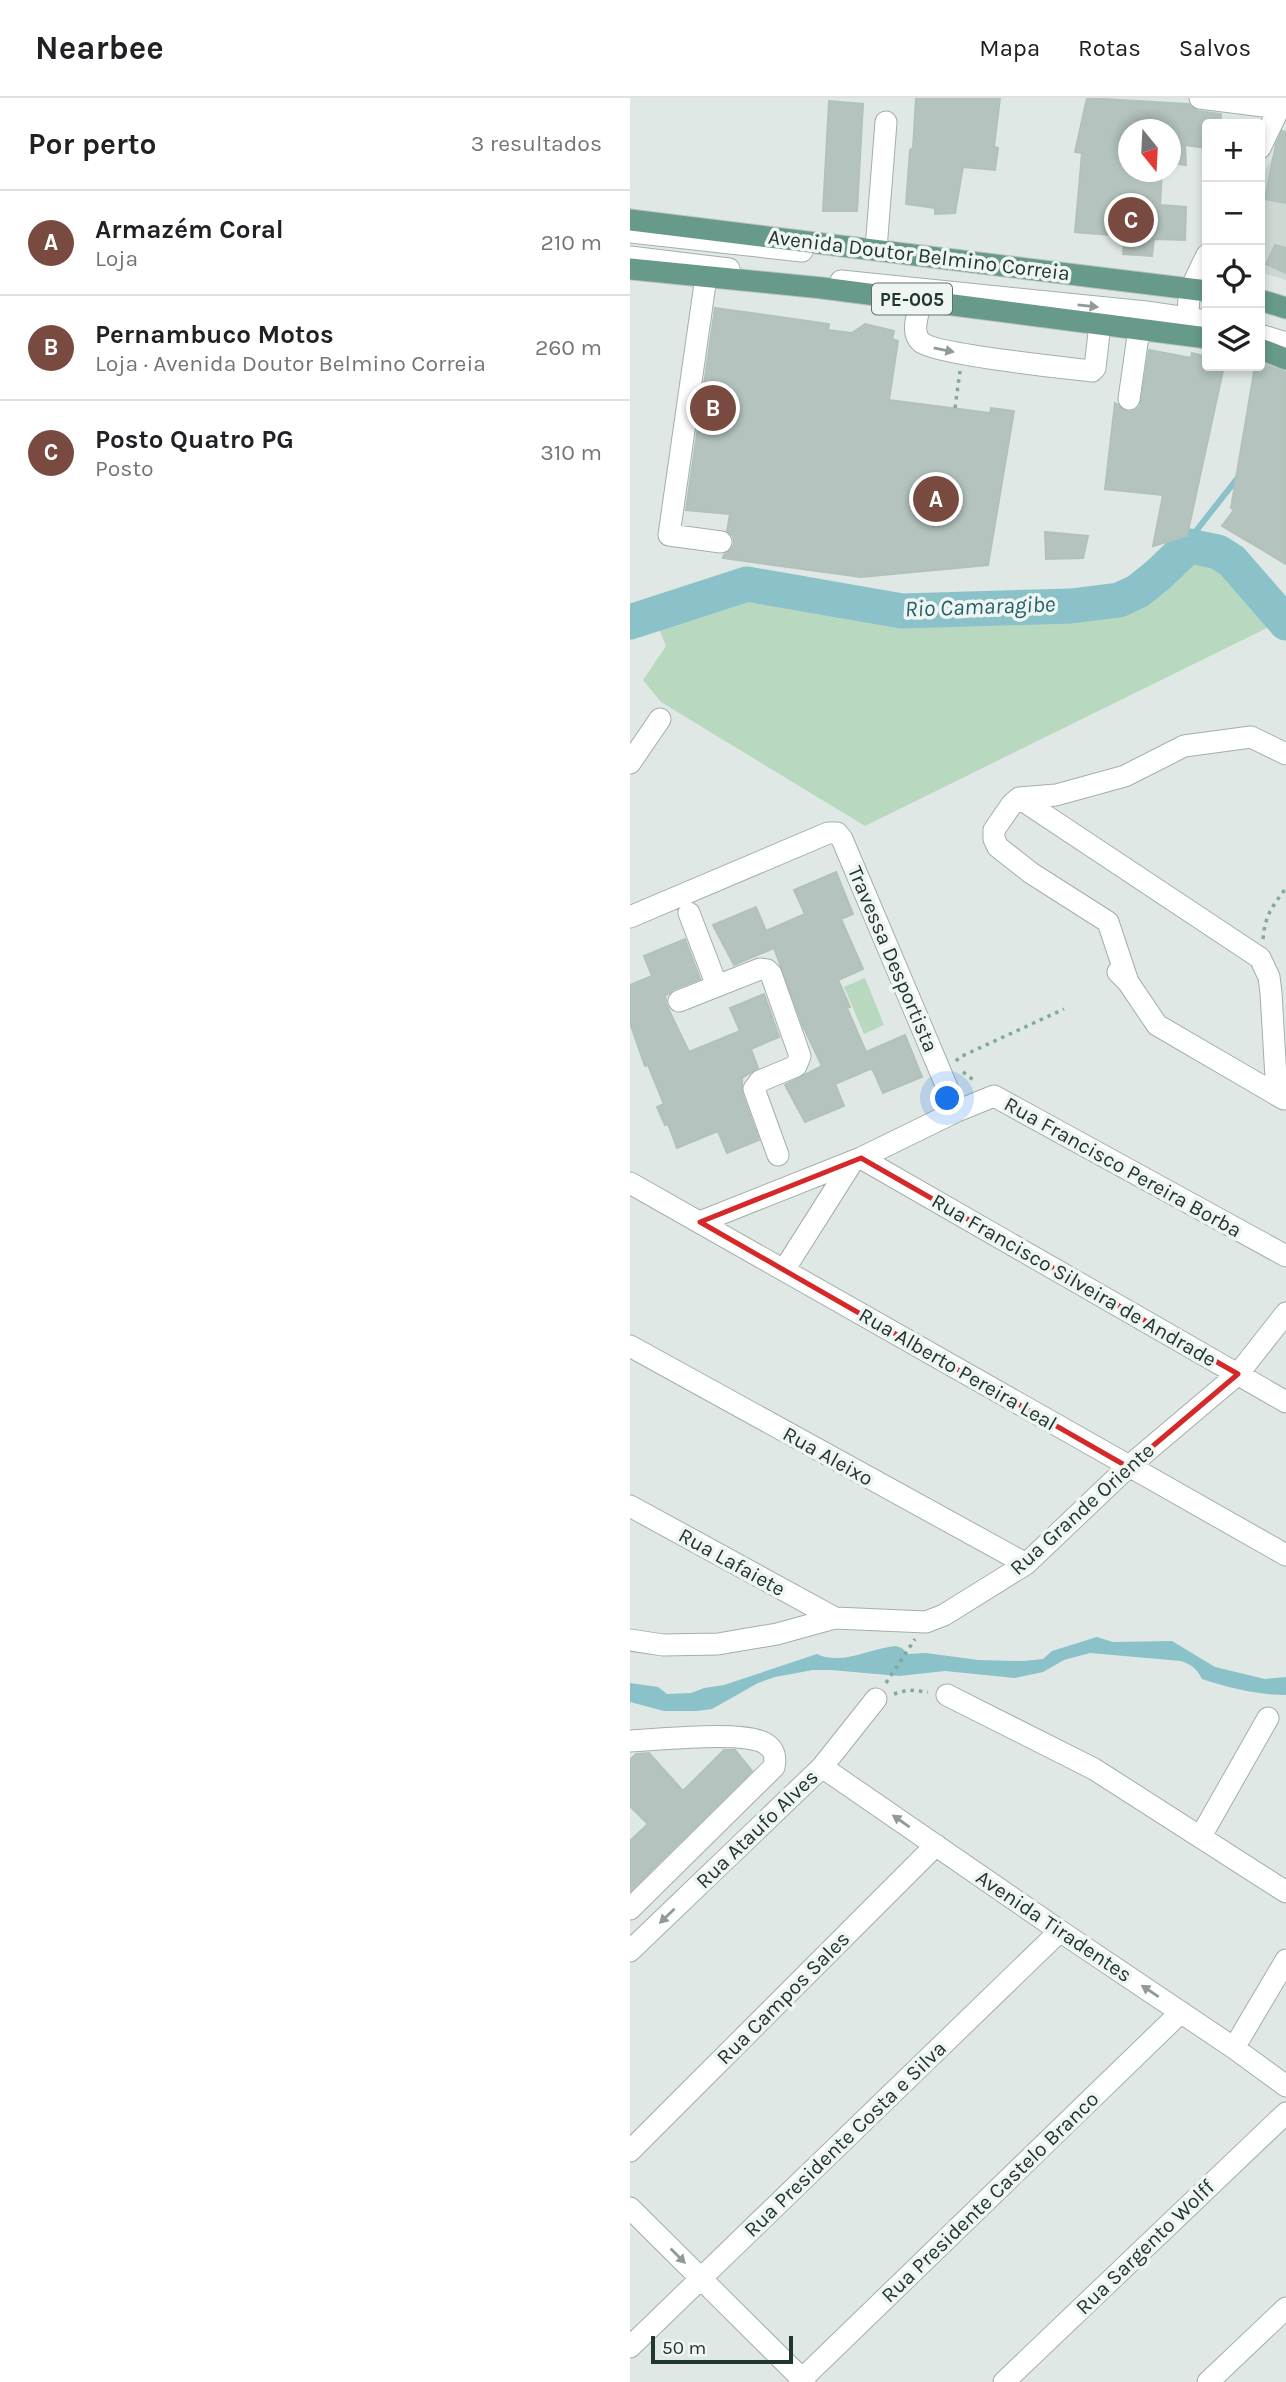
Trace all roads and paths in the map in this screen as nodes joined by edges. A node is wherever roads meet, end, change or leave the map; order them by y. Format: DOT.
graph roads {
  1 [pos="1200,98"];
  2 [pos="1282,103"];
  3 [pos="886,122"];
  4 [pos="1265,138"];
  5 [pos="630,220"];
  6 [pos="630,232"];
  7 [pos="876,249"];
  8 [pos="630,257"];
  9 [pos="630,269"];
  10 [pos="706,276"];
  11 [pos="1199,293"];
  12 [pos="922,301"];
  13 [pos="1265,302"];
  14 [pos="1286,308"];
  15 [pos="1265,310"];
  16 [pos="1286,315"];
  17 [pos="1100,324"];
  18 [pos="1199,328"];
  19 [pos="1139,329"];
  20 [pos="1265,337"];
  21 [pos="1286,343"];
  22 [pos="1265,351"];
  23 [pos="1286,359"];
  24 [pos="1129,399"];
  25 [pos="721,542"];
  26 [pos="660,719"];
  27 [pos="1286,754"];
  28 [pos="630,763"];
  29 [pos="1019,798"];
  30 [pos="1286,888"];
  31 [pos="689,913"];
  32 [pos="630,917"];
  33 [pos="1261,958"];
  34 [pos="718,986"];
  35 [pos="679,1001"];
  36 [pos="1064,1009"];
  37 [pos="994,1096"];
  38 [pos="1282,1097"];
  39 [pos="957,1111"];
  40 [pos="778,1155"];
  41 [pos="857,1160"];
  42 [pos="630,1184"];
  43 [pos="700,1222"];
  44 [pos="1286,1256"];
  45 [pos="784,1270"];
  46 [pos="1286,1313"];
  47 [pos="630,1346"];
  48 [pos="1238,1374"];
  49 [pos="1286,1402"];
  50 [pos="1128,1467"];
  51 [pos="630,1506"];
  52 [pos="1286,1555"];
  53 [pos="1026,1564"];
  54 [pos="835,1618"];
  55 [pos="630,1640"];
  56 [pos="904,1657"];
  57 [pos="879,1694"];
  58 [pos="947,1695"];
  59 [pos="1268,1718"];
  60 [pos="630,1741"];
  61 [pos="822,1767"];
  62 [pos="1201,1836"];
  63 [pos="936,1845"];
  64 [pos="1286,1892"];
  65 [pos="630,1909"];
  66 [pos="1060,1931"];
  67 [pos="630,1951"];
  68 [pos="1286,1960"];
  69 [pos="1181,2012"];
  70 [pos="1234,2048"];
  71 [pos="1286,2086"];
  72 [pos="1286,2113"];
  73 [pos="630,2151"];
  74 [pos="630,2208"];
  75 [pos="700,2279"];
  76 [pos="1286,2308"];
  77 [pos="630,2347"];
  78 [pos="802,2381"];
  79 [pos="1004,2382"];
  80 [pos="1208,2382"];
  1 -- 2 [label="street"];
  2 -- 4 [label="street"];
  3 -- 7 [label="street"];
  5 -- 7 [label="main road, Avenida Doutor Belmino Correia / PE-005"];
  6 -- 11 [label="street"];
  7 -- 11 [label="main road, Avenida Doutor Belmino Correia / PE-005"];
  8 -- 18 [label="street, one-way"];
  9 -- 10 [label="main road, PE-005"];
  10 -- 12 [label="main road, PE-005"];
  10 -- 25 [label="street"];
  11 -- 18 [label="street"];
  12 -- 17 [label="main road, PE-005"];
  12 -- 17 [label="street, one-way"];
  13 -- 14 [label="main road"];
  15 -- 16 [label="street"];
  17 -- 19 [label="main road, PE-005"];
  18 -- 19 [label="main road, PE-005"];
  19 -- 24 [label="street"];
  20 -- 21 [label="street"];
  22 -- 23 [label="main road"];
  26 -- 28 [label="street"];
  27 -- 29 [label="street"];
  29 -- 33 [label="street"];
  29 -- 38 [label="street"];
  30 -- 33 [label="path"];
  31 -- 34 [label="street"];
  32 -- 39 [label="street, Travessa Desportista"];
  33 -- 38 [label="street"];
  34 -- 35 [label="street"];
  34 -- 40 [label="street"];
  36 -- 37 [label="path"];
  37 -- 39 [label="street, Rua Francisco Pereira Borba"];
  37 -- 44 [label="street, Rua Francisco Pereira Borba"];
  39 -- 41 [label="street"];
  41 -- 43 [label="street"];
  41 -- 45 [label="street"];
  41 -- 48 [label="street, Rua Francisco Silveira de Andrade"];
  42 -- 43 [label="street, Rua Alberto Pereira Leal"];
  43 -- 45 [label="street, Rua Alberto Pereira Leal"];
  45 -- 50 [label="street, Rua Alberto Pereira Leal"];
  46 -- 48 [label="street, Rua Grande Oriente"];
  47 -- 53 [label="street, Rua Aleixo"];
  48 -- 49 [label="street, Rua Francisco Silveira de Andrade"];
  48 -- 50 [label="street, Rua Grande Oriente"];
  50 -- 52 [label="street, Rua Alberto Pereira Leal"];
  50 -- 53 [label="street, Rua Grande Oriente"];
  51 -- 54 [label="street, Rua Lafaiete"];
  53 -- 54 [label="street, Rua Grande Oriente"];
  54 -- 55 [label="street, Rua Grande Oriente"];
  56 -- 57 [label="path"];
  57 -- 58 [label="path"];
  57 -- 61 [label="street, Rua Ataufo Alves"];
  58 -- 62 [label="street"];
  59 -- 62 [label="street"];
  60 -- 65 [label="street"];
  63 -- 61 [label="street, Avenida Tiradentes, one-way"];
  61 -- 67 [label="street, Rua Ataufo Alves, one-way"];
  62 -- 64 [label="street"];
  63 -- 66 [label="street, Avenida Tiradentes"];
  63 -- 73 [label="street, Rua Campos Sales"];
  69 -- 66 [label="street, Avenida Tiradentes, one-way"];
  66 -- 75 [label="street, Rua Presidente Costa e Silva"];
  68 -- 70 [label="street"];
  69 -- 70 [label="street, Avenida Tiradentes"];
  69 -- 78 [label="street, Rua Presidente Castelo Branco"];
  70 -- 71 [label="street, Avenida Tiradentes"];
  72 -- 79 [label="street, Rua Sargento Wolff"];
  74 -- 75 [label="street, one-way"];
  75 -- 77 [label="street, Rua Presidente Costa e Silva"];
  75 -- 78 [label="street"];
  76 -- 80 [label="street"];
}
